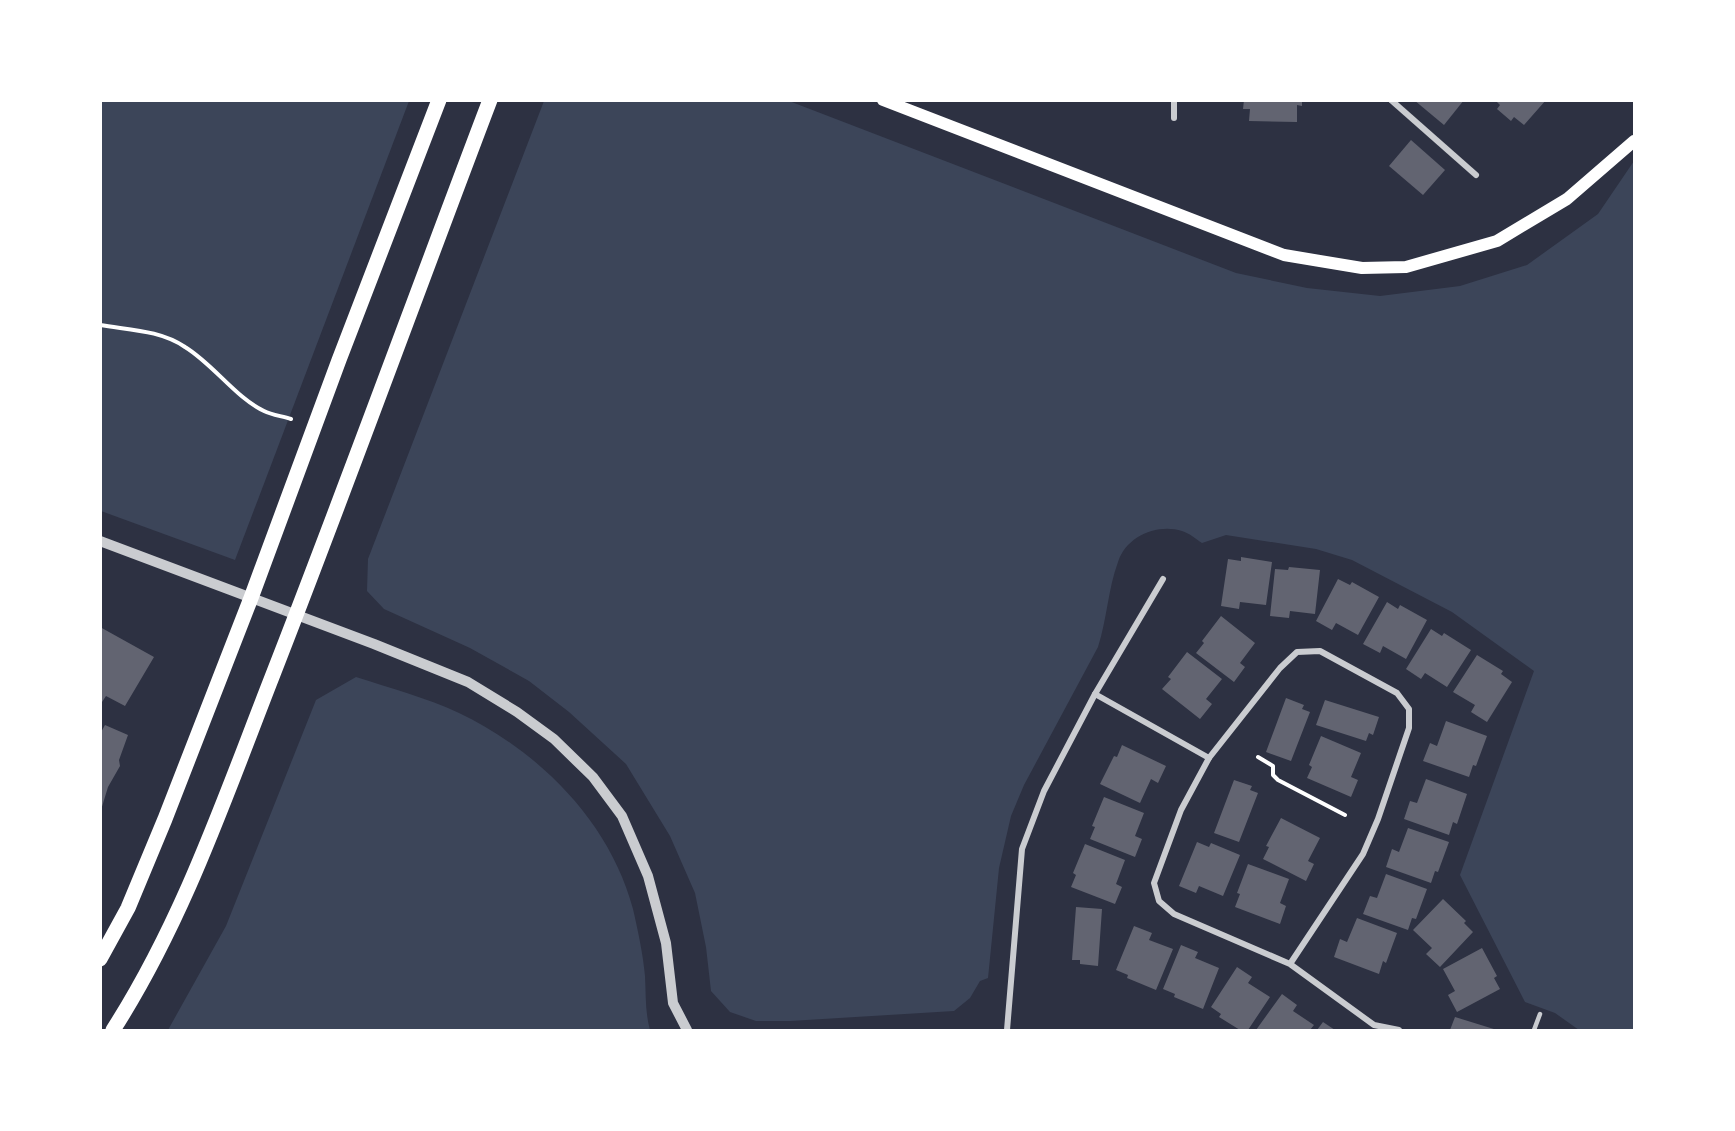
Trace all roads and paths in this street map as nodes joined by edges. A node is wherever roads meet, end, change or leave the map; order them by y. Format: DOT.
graph roads {
  1 [pos="439,100"];
  2 [pos="490,100"];
  3 [pos="883,100"];
  4 [pos="1174,100"];
  5 [pos="1390,100"];
  6 [pos="1174,118"];
  7 [pos="1635,141"];
  8 [pos="1476,175"];
  9 [pos="100,325"];
  10 [pos="291,419"];
  11 [pos="100,541"];
  12 [pos="1163,579"];
  13 [pos="251,598"];
  14 [pos="296,616"];
  15 [pos="1095,694"];
  16 [pos="1258,757"];
  17 [pos="1209,758"];
  18 [pos="1345,815"];
  19 [pos="100,959"];
  20 [pos="1290,964"];
  21 [pos="1540,1014"];
  22 [pos="113,1030"];
  23 [pos="687,1030"];
  24 [pos="1007,1030"];
  25 [pos="1399,1030"];
  26 [pos="1534,1030"];
  1 -- 13 [label="main road"];
  2 -- 14 [label="main road"];
  3 -- 7 [label="main road"];
  4 -- 6 [label="street"];
  5 -- 8 [label="street"];
  9 -- 10 [label="path"];
  11 -- 13 [label="street"];
  12 -- 15 [label="street"];
  13 -- 14 [label="street"];
  13 -- 19 [label="main road"];
  14 -- 22 [label="main road"];
  14 -- 23 [label="street"];
  15 -- 17 [label="street"];
  15 -- 24 [label="street"];
  16 -- 18 [label="path"];
  17 -- 20 [label="street"];
  17 -- 20 [label="street"];
  20 -- 25 [label="street"];
  21 -- 26 [label="lane"];
}
